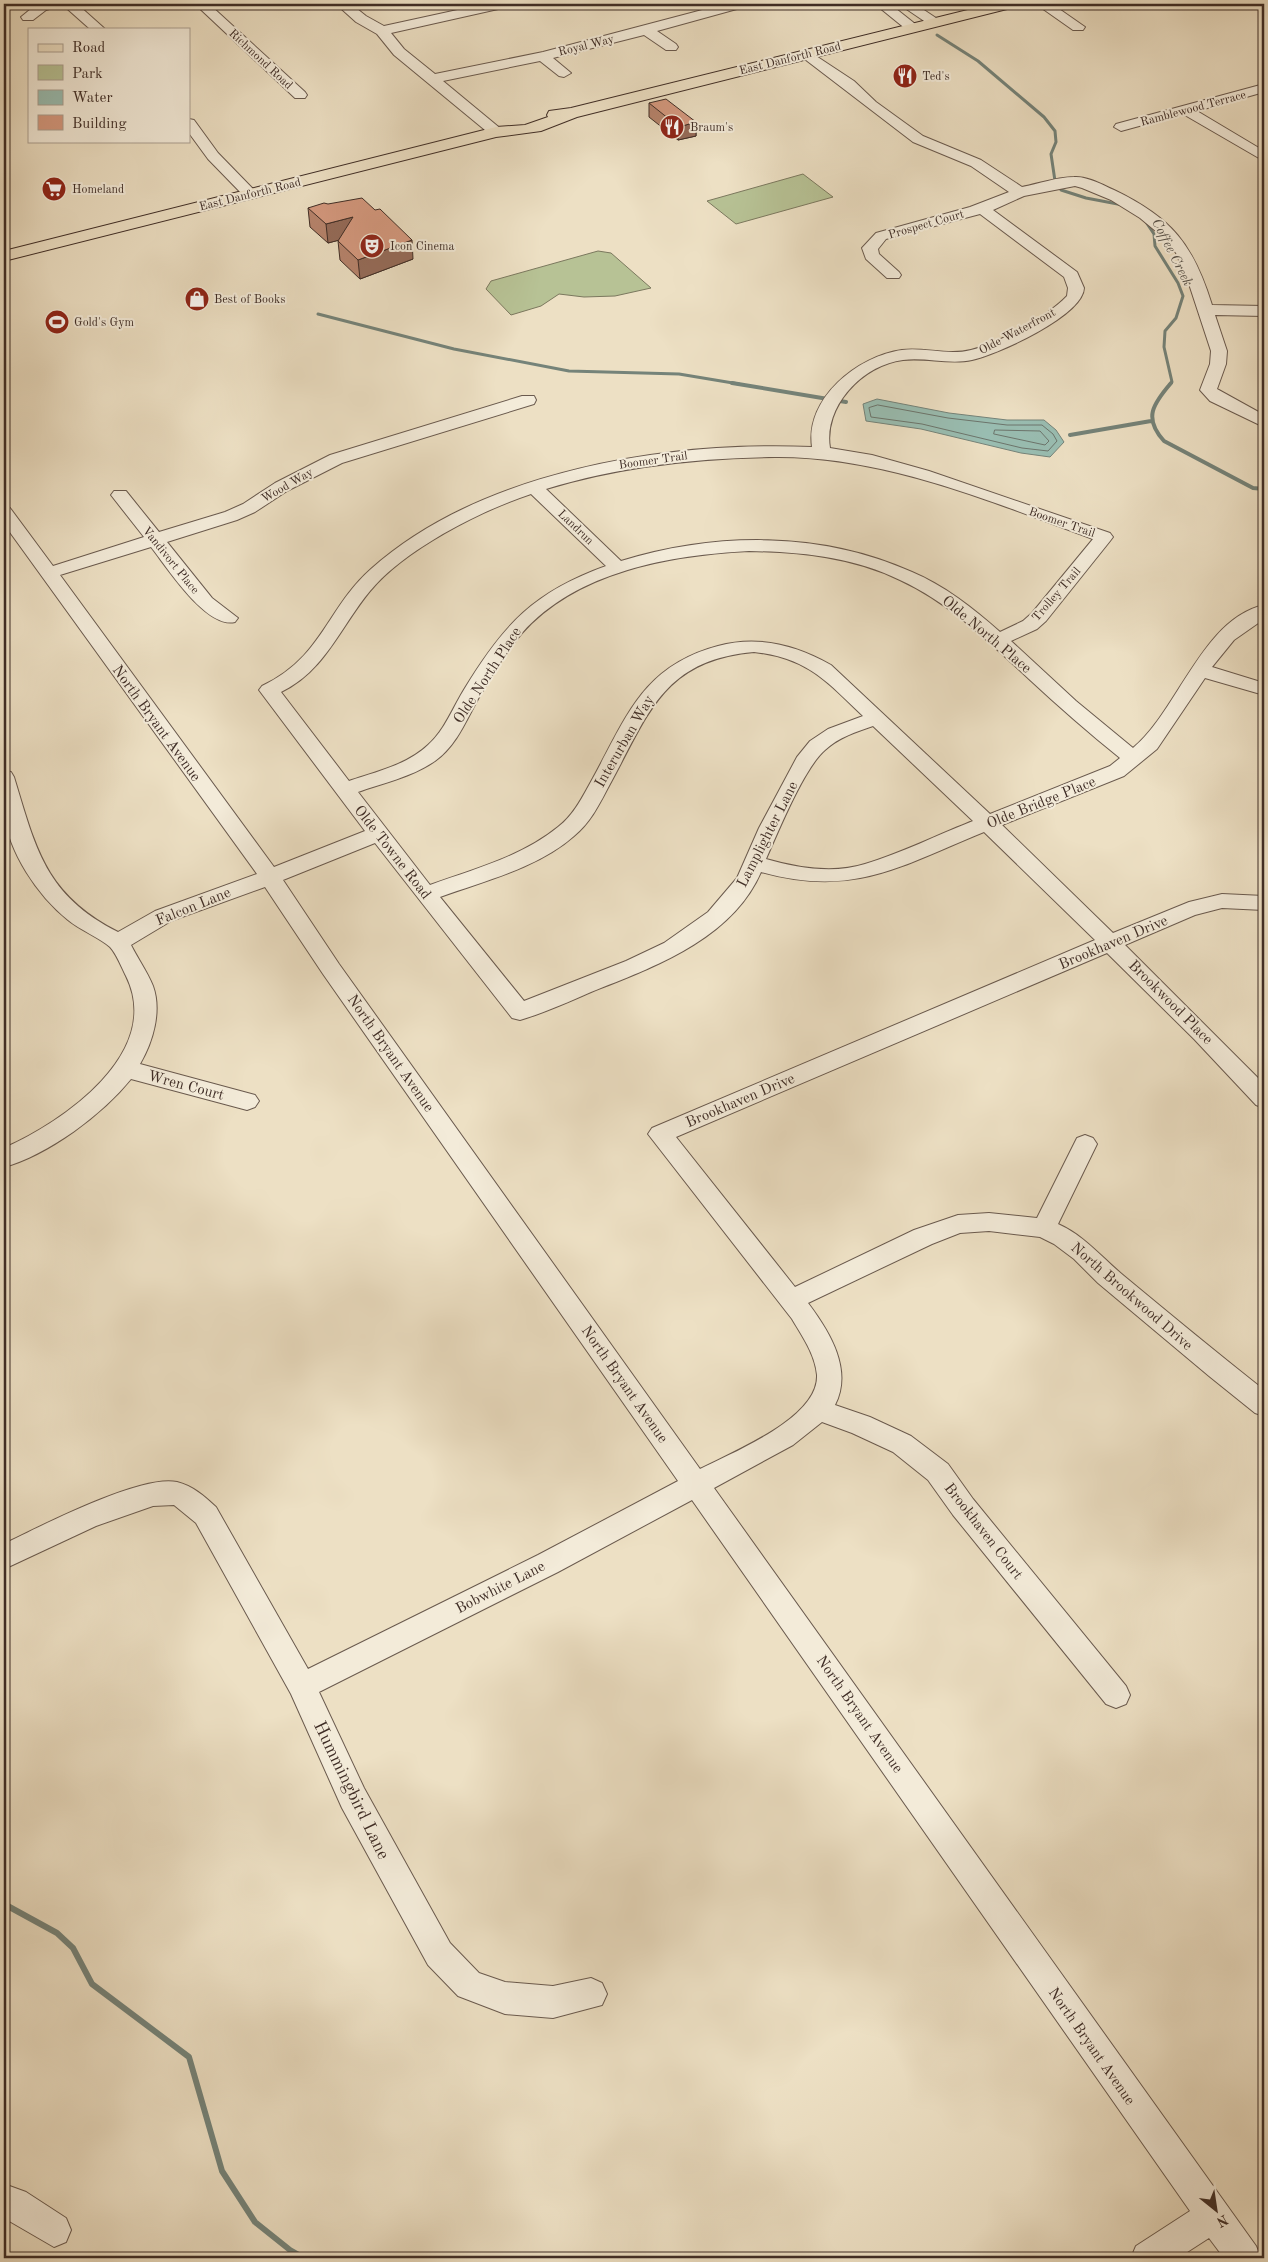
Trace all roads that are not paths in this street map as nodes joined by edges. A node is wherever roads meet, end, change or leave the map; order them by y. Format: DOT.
graph roads {
  1 [pos="57,4"];
  2 [pos="69,4"];
  3 [pos="201,4"];
  4 [pos="343,4"];
  5 [pos="502,4"];
  6 [pos="739,4"];
  7 [pos="882,4"];
  8 [pos="906,4"];
  9 [pos="1010,4"];
  10 [pos="1043,4"];
  11 [pos="28,17"];
  12 [pos="935,22"];
  13 [pos="1078,27"];
  14 [pos="97,28"];
  15 [pos="912,28"];
  16 [pos="646,30"];
  17 [pos="382,31"];
  18 [pos="671,47"];
  19 [pos="543,56"];
  20 [pos="801,56"];
  21 [pos="564,72"];
  22 [pos="432,78"];
  23 [pos="1264,88"];
  24 [pos="300,95"];
  25 [pos="1186,110"];
  26 [pos="190,124"];
  27 [pos="1121,127"];
  28 [pos="496,132"];
  29 [pos="213,156"];
  30 [pos="1264,157"];
  31 [pos="230,190"];
  32 [pos="1019,192"];
  33 [pos="981,208"];
  34 [pos="4,256"];
  35 [pos="893,275"];
  36 [pos="1206,310"];
  37 [pos="1264,311"];
  38 [pos="528,400"];
  39 [pos="1264,422"];
  40 [pos="822,452"];
  41 [pos="535,488"];
  42 [pos="120,495"];
  43 [pos="4,512"];
  44 [pos="11,534"];
  45 [pos="1104,537"];
  46 [pos="155,540"];
  47 [pos="617,567"];
  48 [pos="48,573"];
  49 [pos="1264,611"];
  50 [pos="228,618"];
  51 [pos="998,640"];
  52 [pos="1200,670"];
  53 [pos="1264,689"];
  54 [pos="269,690"];
  55 [pos="876,718"];
  56 [pos="1133,758"];
  57 [pos="4,777"];
  58 [pos="344,790"];
  59 [pos="988,824"];
  60 [pos="380,833"];
  61 [pos="754,862"];
  62 [pos="270,877"];
  63 [pos="426,894"];
  64 [pos="1264,903"];
  65 [pos="119,942"];
  66 [pos="1110,943"];
  67 [pos="520,1012"];
  68 [pos="126,1069"];
  69 [pos="1264,1099"];
  70 [pos="247,1101"];
  71 [pos="1085,1144"];
  72 [pos="4,1158"];
  73 [pos="1044,1228"];
  74 [pos="791,1300"];
  75 [pos="1264,1405"];
  76 [pos="818,1410"];
  77 [pos="696,1485"];
  78 [pos="4,1557"];
  79 [pos="302,1686"];
  80 [pos="1116,1695"];
  81 [pos="591,1994"];
  82 [pos="4,2201"];
  83 [pos="1213,2216"];
  84 [pos="54,2230"];
  85 [pos="1148,2258"];
  86 [pos="1244,2258"];
  1 -- 11 [label="street"];
  2 -- 14 [label="street"];
  3 -- 24 [label="street, Richmond Road"];
  4 -- 17 [label="street"];
  5 -- 17 [label="street"];
  6 -- 16 [label="street, Royal Way"];
  7 -- 15 [label="street"];
  8 -- 12 [label="street"];
  9 -- 12 [label="main road, East Danforth Road"];
  10 -- 13 [label="street"];
  12 -- 15 [label="main road, East Danforth Road"];
  15 -- 20 [label="main road, East Danforth Road"];
  16 -- 18 [label="street"];
  16 -- 19 [label="street, Royal Way"];
  17 -- 22 [label="street"];
  19 -- 21 [label="street"];
  19 -- 22 [label="street, Royal Way"];
  20 -- 28 [label="main road, East Danforth Road"];
  20 -- 32 [label="street"];
  22 -- 28 [label="street"];
  23 -- 25 [label="street, Ramblewood Terrace"];
  25 -- 27 [label="street, Ramblewood Terrace"];
  25 -- 30 [label="street"];
  26 -- 29 [label="street"];
  28 -- 31 [label="main road, East Danforth Road"];
  29 -- 31 [label="street"];
  29 -- 31 [label="street"];
  31 -- 34 [label="main road, East Danforth Road"];
  32 -- 33 [label="street, Prospect Court"];
  32 -- 36 [label="street, Prospect Court"];
  33 -- 35 [label="street, Prospect Court"];
  33 -- 40 [label="street, Olde Waterfront"];
  36 -- 37 [label="street"];
  36 -- 39 [label="street, Prospect Court"];
  38 -- 46 [label="street, Wood Way"];
  40 -- 41 [label="street, Boomer Trail"];
  40 -- 45 [label="street, Boomer Trail"];
  41 -- 47 [label="street, Landrun"];
  41 -- 54 [label="street, Boomer Trail"];
  42 -- 46 [label="street, Vandivort Place"];
  43 -- 44 [label="street, North Bryant Avenue"];
  44 -- 48 [label="street, North Bryant Avenue"];
  45 -- 51 [label="street, Trolley Trail"];
  46 -- 48 [label="street, Wood Way"];
  46 -- 50 [label="street, Vandivort Place"];
  47 -- 51 [label="street, Olde North Place"];
  47 -- 58 [label="street, Olde North Place"];
  48 -- 62 [label="street, North Bryant Avenue"];
  49 -- 52 [label="street, Olde Bridge Place"];
  51 -- 56 [label="street, Olde North Place"];
  52 -- 53 [label="street"];
  52 -- 56 [label="street, Olde Bridge Place"];
  54 -- 58 [label="street, Olde Towne Road"];
  55 -- 59 [label="street, Interurban Way"];
  55 -- 61 [label="street, Lamplighter Lane"];
  55 -- 63 [label="street, Interurban Way"];
  56 -- 59 [label="street, Olde Bridge Place"];
  57 -- 65 [label="street"];
  58 -- 60 [label="street, Olde Towne Road"];
  59 -- 61 [label="street, Olde Bridge Place"];
  59 -- 66 [label="street, Brookwood Place"];
  60 -- 62 [label="street, Falcon Lane"];
  60 -- 63 [label="street, Olde Towne Road"];
  61 -- 67 [label="street, Lamplighter Lane"];
  62 -- 65 [label="street, Falcon Lane"];
  62 -- 77 [label="street, North Bryant Avenue"];
  63 -- 67 [label="street, Olde Towne Road"];
  64 -- 66 [label="street, Brookhaven Drive"];
  65 -- 68 [label="street"];
  66 -- 69 [label="street, Brookwood Place"];
  66 -- 74 [label="street, Brookhaven Drive"];
  68 -- 70 [label="street, Wren Court"];
  68 -- 72 [label="street"];
  71 -- 73 [label="street"];
  73 -- 74 [label="street, North Brookwood Drive"];
  73 -- 75 [label="street, North Brookwood Drive"];
  74 -- 76 [label="street, Brookhaven Drive"];
  76 -- 77 [label="street, Brookhaven Drive"];
  76 -- 80 [label="street, Brookhaven Court"];
  77 -- 79 [label="street, Bobwhite Lane"];
  77 -- 83 [label="street, North Bryant Avenue"];
  78 -- 79 [label="street, Hummingbird Lane"];
  79 -- 81 [label="street, Hummingbird Lane"];
  82 -- 84 [label="street"];
  83 -- 85 [label="street"];
  83 -- 86 [label="street, North Bryant Avenue"];
}
